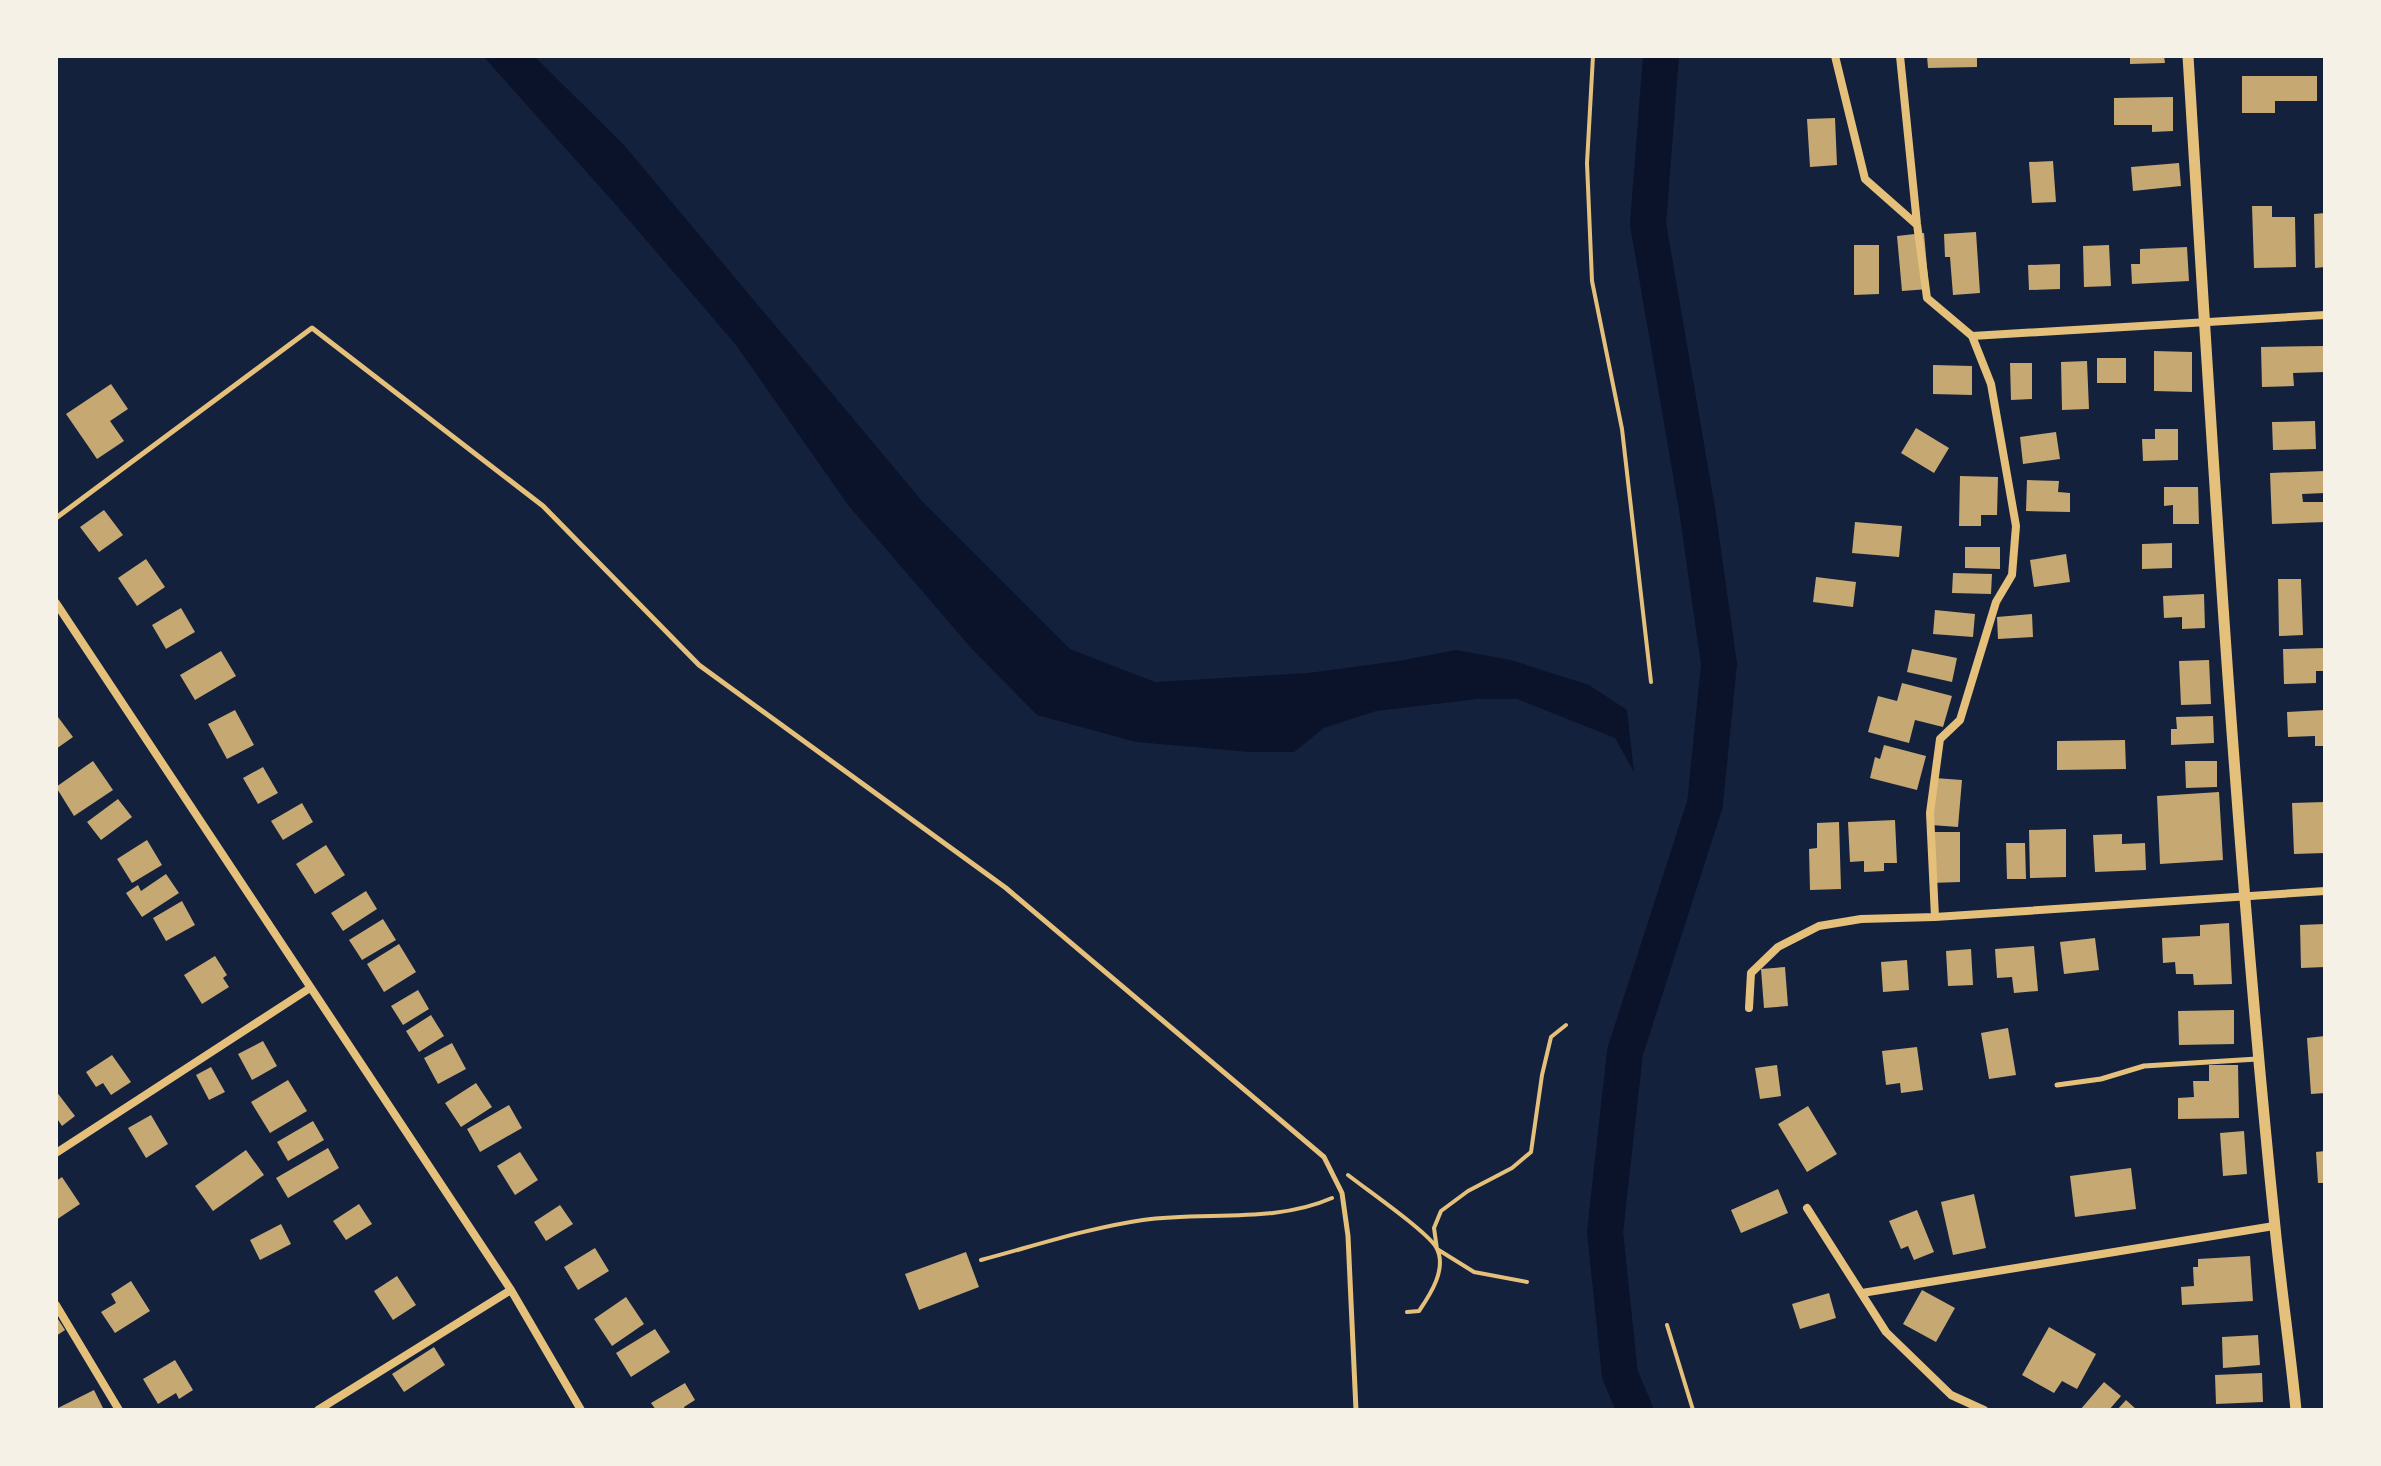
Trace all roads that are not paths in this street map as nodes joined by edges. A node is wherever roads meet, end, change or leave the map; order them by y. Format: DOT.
graph roads {
  1 [pos="1835,56"];
  2 [pos="1900,56"];
  3 [pos="2188,56"];
  4 [pos="1917,224"];
  5 [pos="2325,315"];
  6 [pos="2205,324"];
  7 [pos="1972,336"];
  8 [pos="56,518"];
  9 [pos="56,603"];
  10 [pos="2325,891"];
  11 [pos="2246,895"];
  12 [pos="1935,917"];
  13 [pos="310,988"];
  14 [pos="1749,1008"];
  15 [pos="2260,1059"];
  16 [pos="2057,1085"];
  17 [pos="56,1153"];
  18 [pos="1807,1208"];
  19 [pos="2274,1226"];
  20 [pos="511,1290"];
  21 [pos="1862,1293"];
  22 [pos="56,1305"];
  23 [pos="119,1410"];
  24 [pos="318,1410"];
  25 [pos="581,1410"];
  26 [pos="1356,1410"];
  27 [pos="1984,1410"];
  28 [pos="2296,1410"];
  1 -- 4 [label="street"];
  2 -- 4 [label="street"];
  3 -- 6 [label="street"];
  4 -- 7 [label="street"];
  5 -- 6 [label="street"];
  6 -- 7 [label="street"];
  6 -- 11 [label="street"];
  7 -- 12 [label="street"];
  8 -- 26 [label="lane"];
  9 -- 13 [label="street"];
  10 -- 11 [label="street"];
  11 -- 12 [label="street"];
  11 -- 15 [label="street"];
  12 -- 14 [label="street"];
  13 -- 17 [label="street"];
  13 -- 20 [label="street"];
  15 -- 16 [label="lane"];
  15 -- 19 [label="street"];
  18 -- 21 [label="street"];
  19 -- 21 [label="street"];
  19 -- 28 [label="street"];
  20 -- 24 [label="street"];
  20 -- 25 [label="street"];
  21 -- 27 [label="street"];
  22 -- 23 [label="street"];
}
